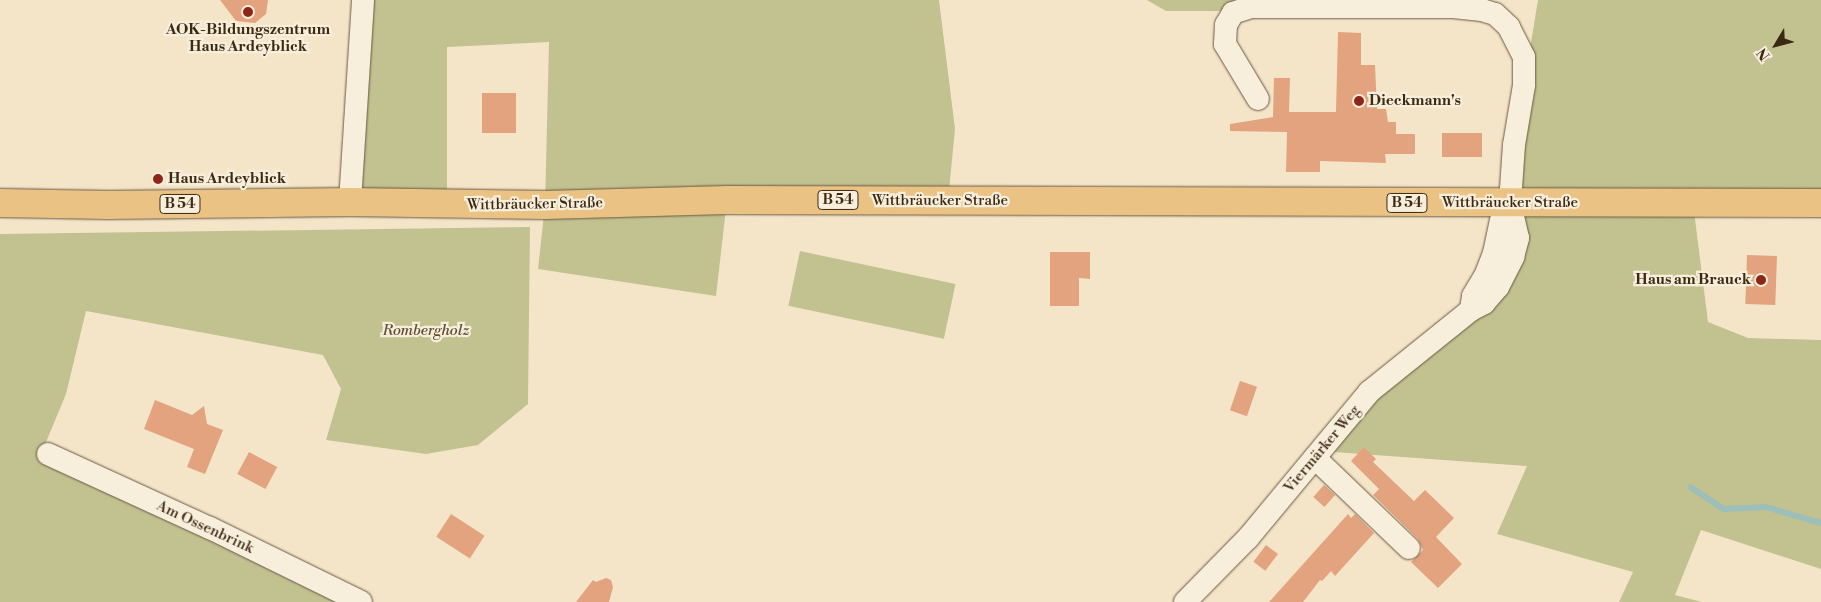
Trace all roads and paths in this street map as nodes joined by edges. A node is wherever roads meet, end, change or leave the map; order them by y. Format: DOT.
graph roads {
  1 [pos="363,0"];
  2 [pos="1386,4"];
  3 [pos="1426,4"];
  4 [pos="1258,99"];
  5 [pos="350,202"];
  6 [pos="0,203"];
  7 [pos="1510,203"];
  8 [pos="1821,203"];
  9 [pos="48,454"];
  10 [pos="1315,458"];
  11 [pos="1409,548"];
  12 [pos="361,602"];
  13 [pos="1186,602"];
  1 -- 5 [label="street"];
  2 -- 3 [label="street, Viermärker Weg"];
  2 -- 4 [label="street, Viermärker Weg"];
  3 -- 7 [label="street, Viermärker Weg"];
  5 -- 6 [label="main road, Wittbräucker Straße / B 54"];
  5 -- 7 [label="main road, Wittbräucker Straße / B 54"];
  7 -- 8 [label="main road, Wittbräucker Straße / B 54"];
  7 -- 10 [label="street, Viermärker Weg"];
  9 -- 12 [label="street, Am Ossenbrink"];
  10 -- 11 [label="street"];
  10 -- 13 [label="street, Viermärker Weg"];
}
